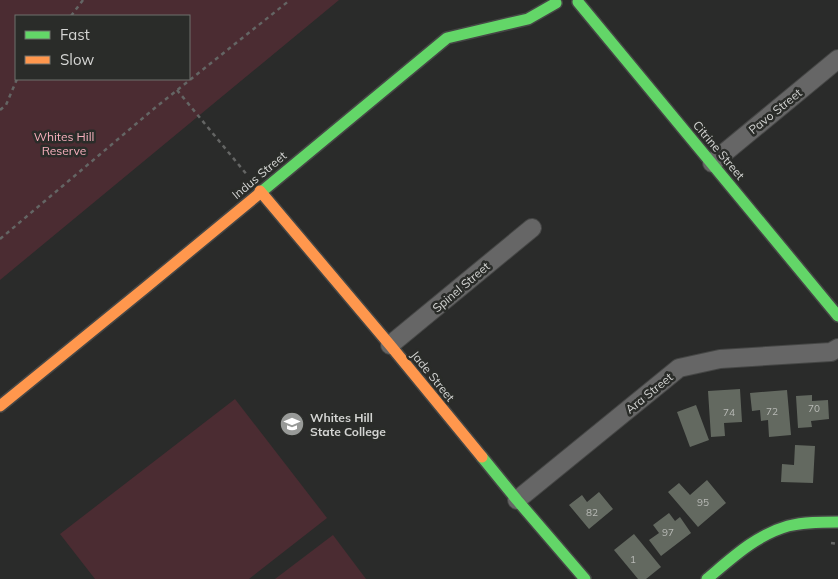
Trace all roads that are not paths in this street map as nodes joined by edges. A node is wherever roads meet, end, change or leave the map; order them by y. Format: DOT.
graph roads {
  1 [pos="578,1"];
  2 [pos="555,2"];
  3 [pos="838,59"];
  4 [pos="712,163"];
  5 [pos="260,192"];
  6 [pos="532,228"];
  7 [pos="838,316"];
  8 [pos="390,345"];
  9 [pos="838,348"];
  10 [pos="0,406"];
  11 [pos="517,500"];
  12 [pos="838,522"];
  13 [pos="585,579"];
  14 [pos="707,579"];
  1 -- 2 [label="street"];
  1 -- 4 [label="street, Citrine Street"];
  2 -- 5 [label="street, Indus Street"];
  3 -- 4 [label="street, Pavo Street"];
  4 -- 7 [label="street, Citrine Street"];
  5 -- 8 [label="street, Jade Street"];
  5 -- 10 [label="street, Indus Street"];
  6 -- 8 [label="street, Spinel Street"];
  8 -- 11 [label="street, Jade Street"];
  9 -- 11 [label="street, Ara Street"];
  11 -- 13 [label="street, Jade Street"];
  12 -- 14 [label="street"];
}
